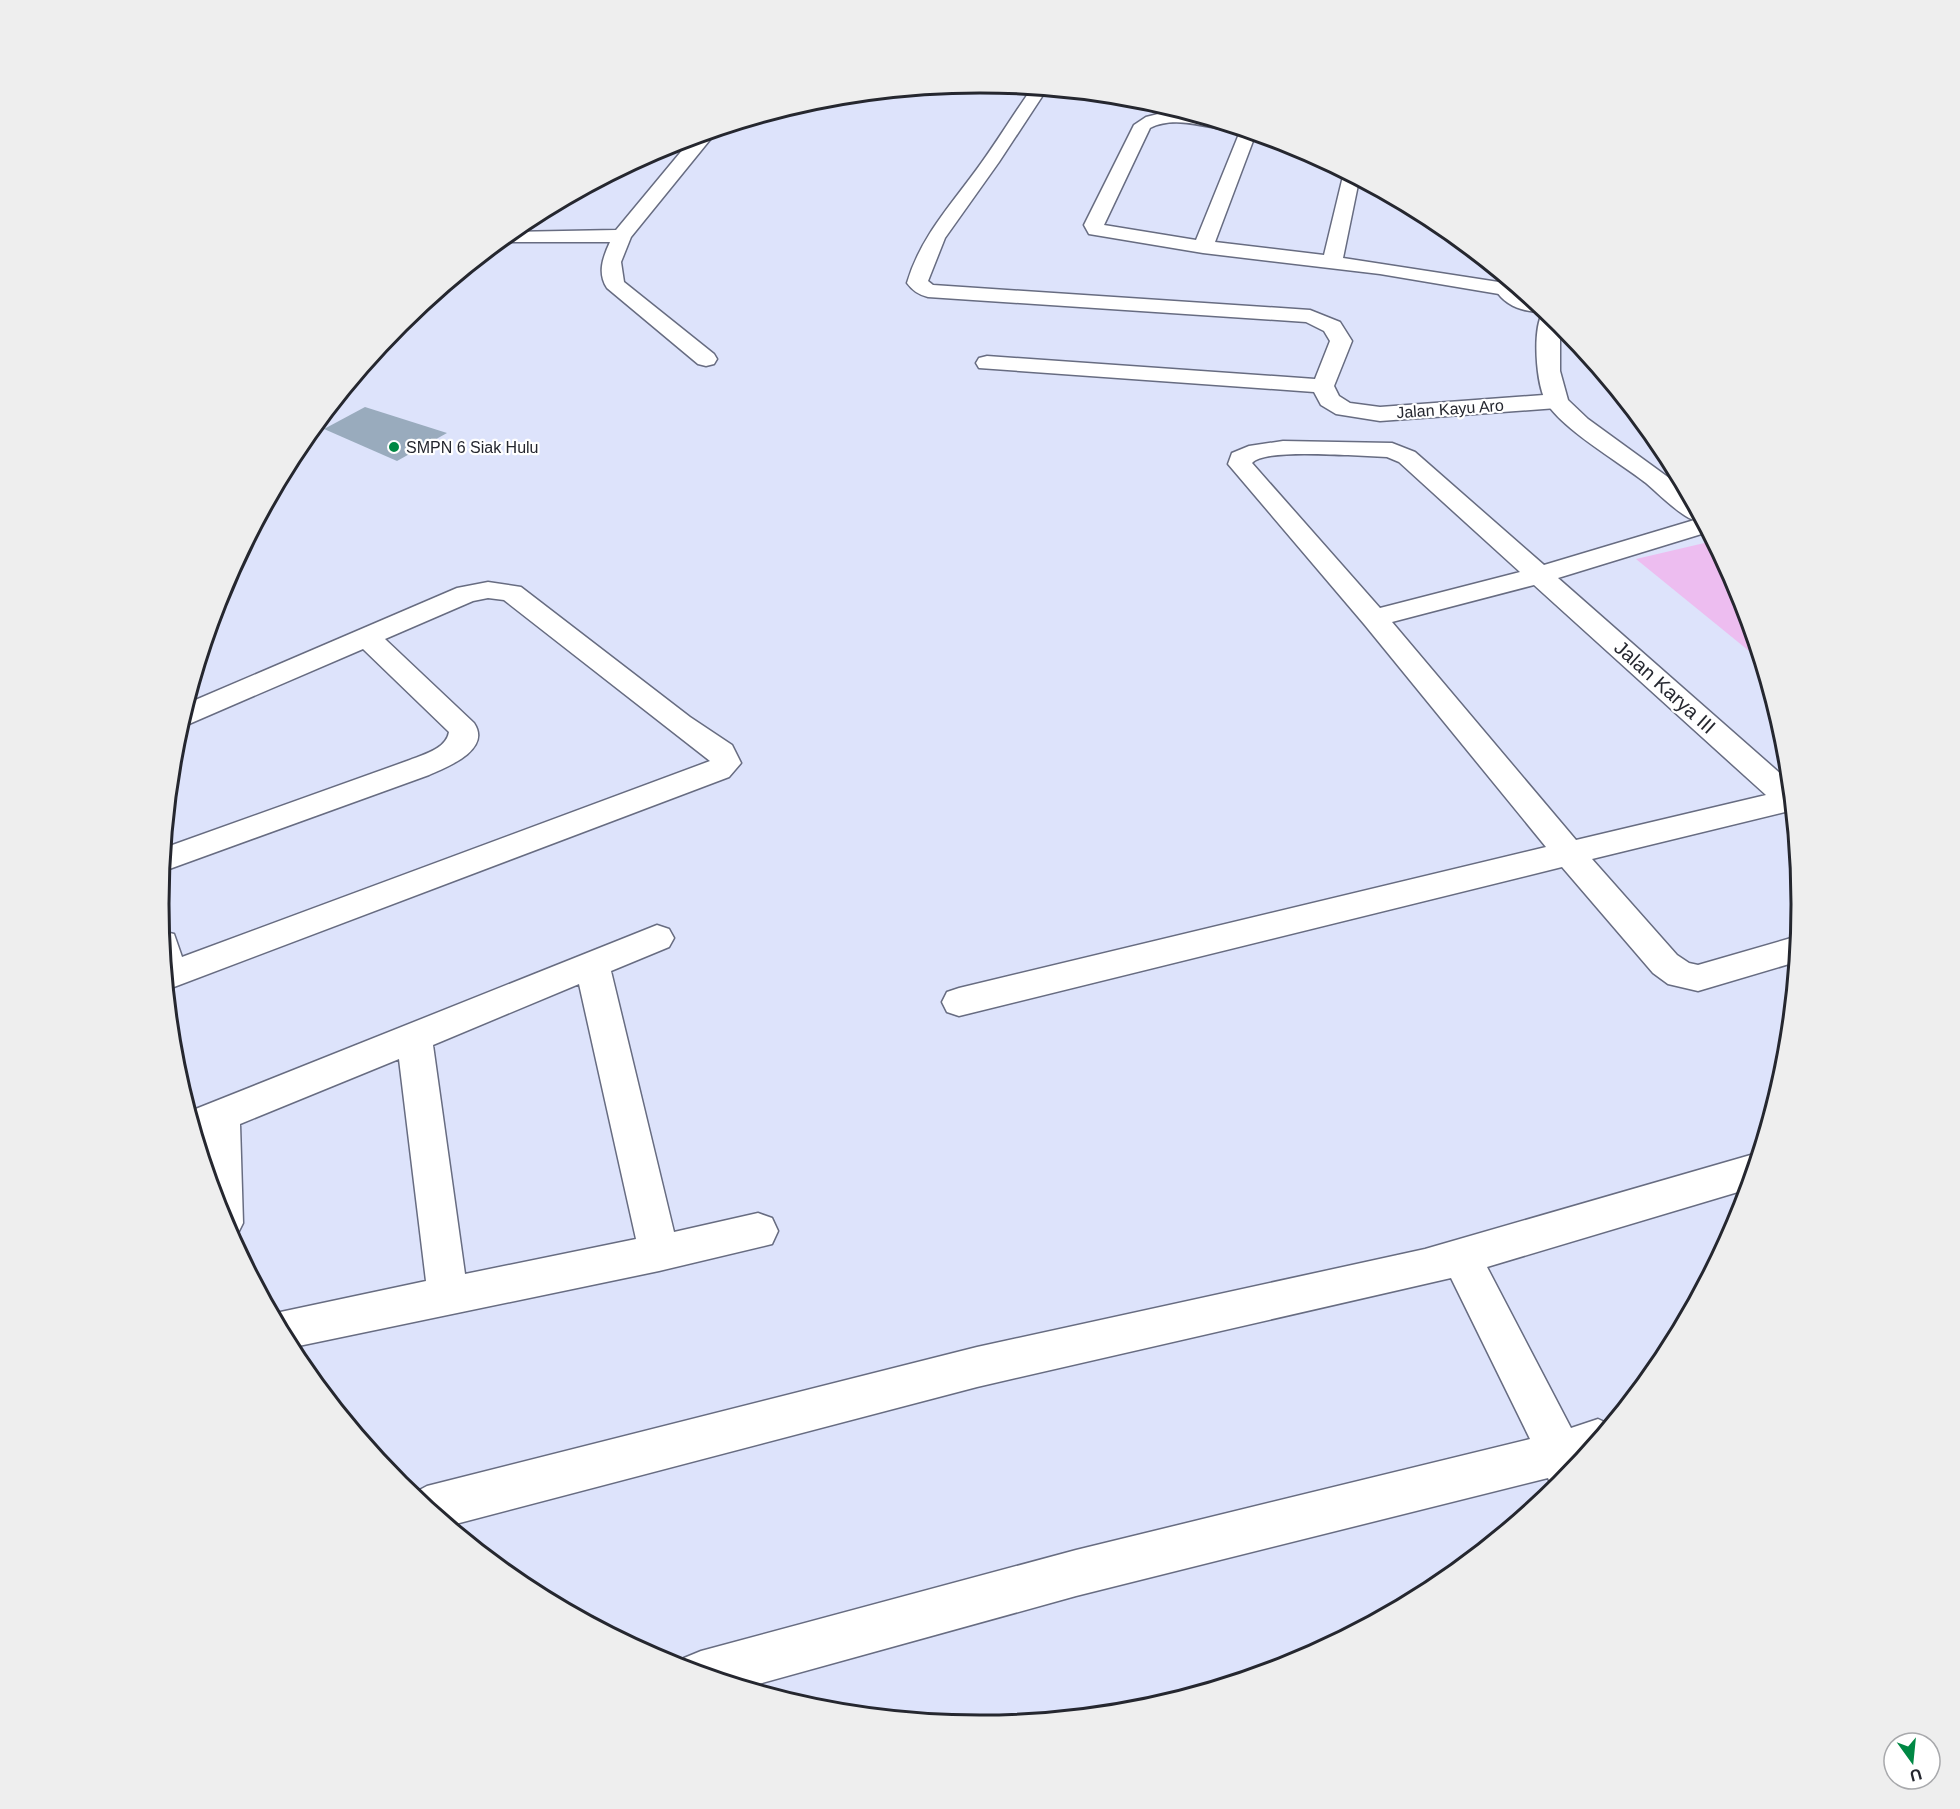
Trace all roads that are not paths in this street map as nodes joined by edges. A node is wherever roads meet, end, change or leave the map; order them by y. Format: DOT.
graph roads {
  1 [pos="1035,95"];
  2 [pos="1184,120"];
  3 [pos="1245,138"];
  4 [pos="697,144"];
  5 [pos="1349,183"];
  6 [pos="622,236"];
  7 [pos="518,238"];
  8 [pos="1203,247"];
  9 [pos="1332,262"];
  10 [pos="1501,283"];
  11 [pos="1508,289"];
  12 [pos="1526,305"];
  13 [pos="1541,319"];
  14 [pos="706,359"];
  15 [pos="987,363"];
  16 [pos="1323,386"];
  17 [pos="1557,401"];
  18 [pos="1684,501"];
  19 [pos="1698,527"];
  20 [pos="1540,574"];
  21 [pos="1374,618"];
  22 [pos="365,636"];
  23 [pos="192,713"];
  24 [pos="1784,793"];
  25 [pos="1785,800"];
  26 [pos="1569,852"];
  27 [pos="170,858"];
  28 [pos="657,938"];
  29 [pos="1790,951"];
  30 [pos="171,963"];
  31 [pos="592,965"];
  32 [pos="959,1002"];
  33 [pos="414,1037"];
  34 [pos="207,1120"];
  35 [pos="1745,1174"];
  36 [pos="216,1175"];
  37 [pos="758,1231"];
  38 [pos="659,1253"];
  39 [pos="1461,1257"];
  40 [pos="448,1296"];
  41 [pos="288,1328"];
  42 [pos="1575,1456"];
  43 [pos="1573,1458"];
  44 [pos="436,1507"];
  45 [pos="715,1671"];
  1 -- 16 [label="street"];
  2 -- 8 [label="street"];
  3 -- 8 [label="street"];
  4 -- 6 [label="street"];
  5 -- 9 [label="street"];
  6 -- 7 [label="street"];
  6 -- 14 [label="street"];
  8 -- 9 [label="street"];
  9 -- 10 [label="street"];
  11 -- 12 [label="street"];
  13 -- 17 [label="street"];
  15 -- 16 [label="street"];
  16 -- 17 [label="street, Jalan Kayu Aro"];
  17 -- 18 [label="street"];
  19 -- 20 [label="street"];
  20 -- 21 [label="street"];
  20 -- 21 [label="street, Jalan Karya III"];
  20 -- 24 [label="street, Jalan Karya III"];
  21 -- 26 [label="street"];
  22 -- 23 [label="street"];
  22 -- 27 [label="street"];
  22 -- 30 [label="street"];
  25 -- 26 [label="street"];
  26 -- 29 [label="street"];
  26 -- 32 [label="street"];
  28 -- 31 [label="street"];
  31 -- 33 [label="street"];
  31 -- 38 [label="street"];
  33 -- 34 [label="street"];
  33 -- 40 [label="street"];
  34 -- 36 [label="street"];
  35 -- 39 [label="street"];
  37 -- 38 [label="street"];
  38 -- 40 [label="street"];
  39 -- 42 [label="street"];
  39 -- 44 [label="street"];
  40 -- 41 [label="street"];
  43 -- 45 [label="street"];
}
